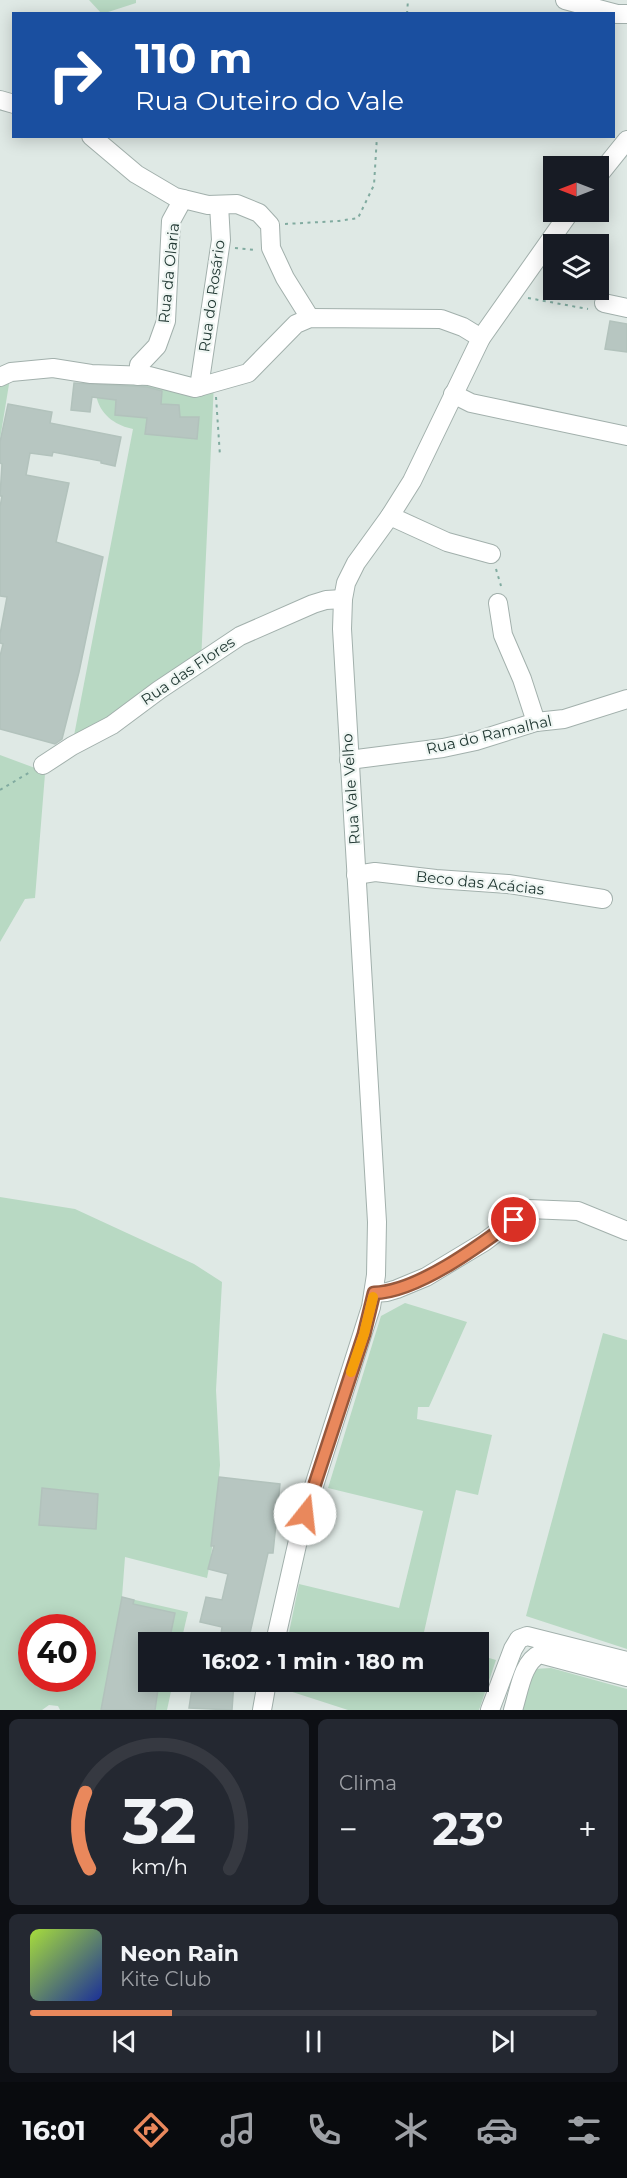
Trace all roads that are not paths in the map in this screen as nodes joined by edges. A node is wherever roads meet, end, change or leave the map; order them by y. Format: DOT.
graph roads {
  1 [pos="565,0"];
  2 [pos="610,12"];
  3 [pos="93,138"];
  4 [pos="627,140"];
  5 [pos="609,162"];
  6 [pos="183,199"];
  7 [pos="219,205"];
  8 [pos="563,222"];
  9 [pos="604,303"];
  10 [pos="627,308"];
  11 [pos="310,318"];
  12 [pos="481,338"];
  13 [pos="138,376"];
  14 [pos="0,377"];
  15 [pos="206,385"];
  16 [pos="453,394"];
  17 [pos="627,436"];
  18 [pos="390,516"];
  19 [pos="491,554"];
  20 [pos="343,599"];
  21 [pos="498,603"];
  22 [pos="627,699"];
  23 [pos="536,722"];
  24 [pos="349,760"];
  25 [pos="43,765"];
  26 [pos="357,875"];
  27 [pos="603,899"];
  28 [pos="627,1231"];
  29 [pos="375,1284"];
  30 [pos="277,1632"];
  31 [pos="627,1661"];
  32 [pos="627,1677"];
  33 [pos="265,1692"];
  34 [pos="262,1710"];
  35 [pos="490,1710"];
  36 [pos="513,1710"];
  1 -- 2 [label="street"];
  3 -- 6 [label="street"];
  4 -- 5 [label="street"];
  6 -- 7 [label="street"];
  6 -- 13 [label="street, Rua da Olaria"];
  7 -- 11 [label="street"];
  7 -- 15 [label="street, Rua do Rosário"];
  8 -- 12 [label="street, Rua Vale Velho"];
  9 -- 10 [label="street"];
  11 -- 12 [label="street"];
  11 -- 15 [label="street"];
  12 -- 16 [label="street, Rua Vale Velho"];
  13 -- 14 [label="street"];
  13 -- 15 [label="street"];
  16 -- 17 [label="street"];
  16 -- 18 [label="street, Rua Vale Velho"];
  18 -- 19 [label="street"];
  18 -- 20 [label="street, Rua Vale Velho"];
  20 -- 24 [label="street, Rua Vale Velho"];
  20 -- 25 [label="street, Rua das Flores"];
  21 -- 23 [label="street"];
  22 -- 23 [label="street, Rua do Ramalhal"];
  23 -- 24 [label="street, Rua do Ramalhal"];
  24 -- 26 [label="street, Rua Vale Velho"];
  26 -- 27 [label="street, Beco das Acácias"];
  26 -- 29 [label="street, Rua Vale Velho"];
  28 -- 29 [label="street"];
  29 -- 30 [label="street, Rua Vale Velho"];
  31 -- 35 [label="street"];
  32 -- 36 [label="street"];
  33 -- 34 [label="street"];
}
